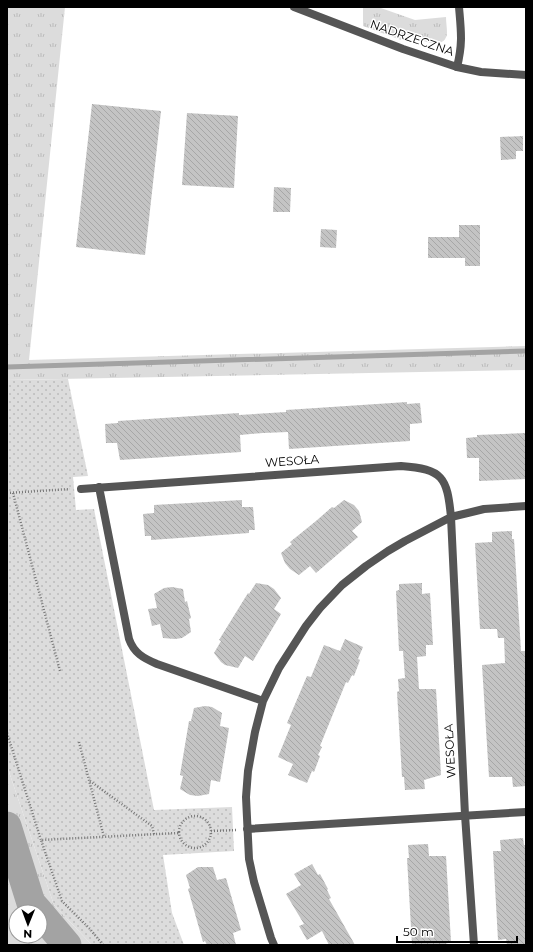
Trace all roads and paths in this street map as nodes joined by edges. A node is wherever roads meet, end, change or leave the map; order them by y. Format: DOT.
graph roads {
  1 [pos="294,7"];
  2 [pos="458,7"];
  3 [pos="457,67"];
  4 [pos="526,75"];
  5 [pos="99,487"];
  6 [pos="81,489"];
  7 [pos="7,493"];
  8 [pos="13,493"];
  9 [pos="526,506"];
  10 [pos="451,518"];
  11 [pos="60,671"];
  12 [pos="263,701"];
  13 [pos="7,733"];
  14 [pos="79,742"];
  15 [pos="90,780"];
  16 [pos="526,812"];
  17 [pos="465,815"];
  18 [pos="247,829"];
  19 [pos="211,831"];
  20 [pos="178,833"];
  21 [pos="154,834"];
  22 [pos="104,837"];
  23 [pos="41,840"];
  24 [pos="103,945"];
  25 [pos="274,945"];
  26 [pos="474,945"];
  1 -- 3 [label="street, NADRZECZNA"];
  2 -- 3 [label="street"];
  3 -- 4 [label="street, NADRZECZNA"];
  5 -- 6 [label="street, WESOŁA"];
  5 -- 10 [label="street, WESOŁA"];
  5 -- 12 [label="street"];
  6 -- 8 [label="path"];
  7 -- 8 [label="path"];
  8 -- 11 [label="path"];
  9 -- 10 [label="street"];
  10 -- 12 [label="street"];
  10 -- 17 [label="street, WESOŁA"];
  12 -- 18 [label="street"];
  13 -- 23 [label="path"];
  14 -- 15 [label="path"];
  15 -- 21 [label="path"];
  15 -- 22 [label="path"];
  16 -- 17 [label="street"];
  17 -- 18 [label="street"];
  17 -- 26 [label="street, WESOŁA"];
  18 -- 19 [label="path"];
  18 -- 25 [label="street"];
  19 -- 20 [label="path"];
  19 -- 20 [label="path"];
  20 -- 21 [label="path"];
  21 -- 22 [label="path"];
  22 -- 23 [label="path"];
  23 -- 24 [label="path"];
}
